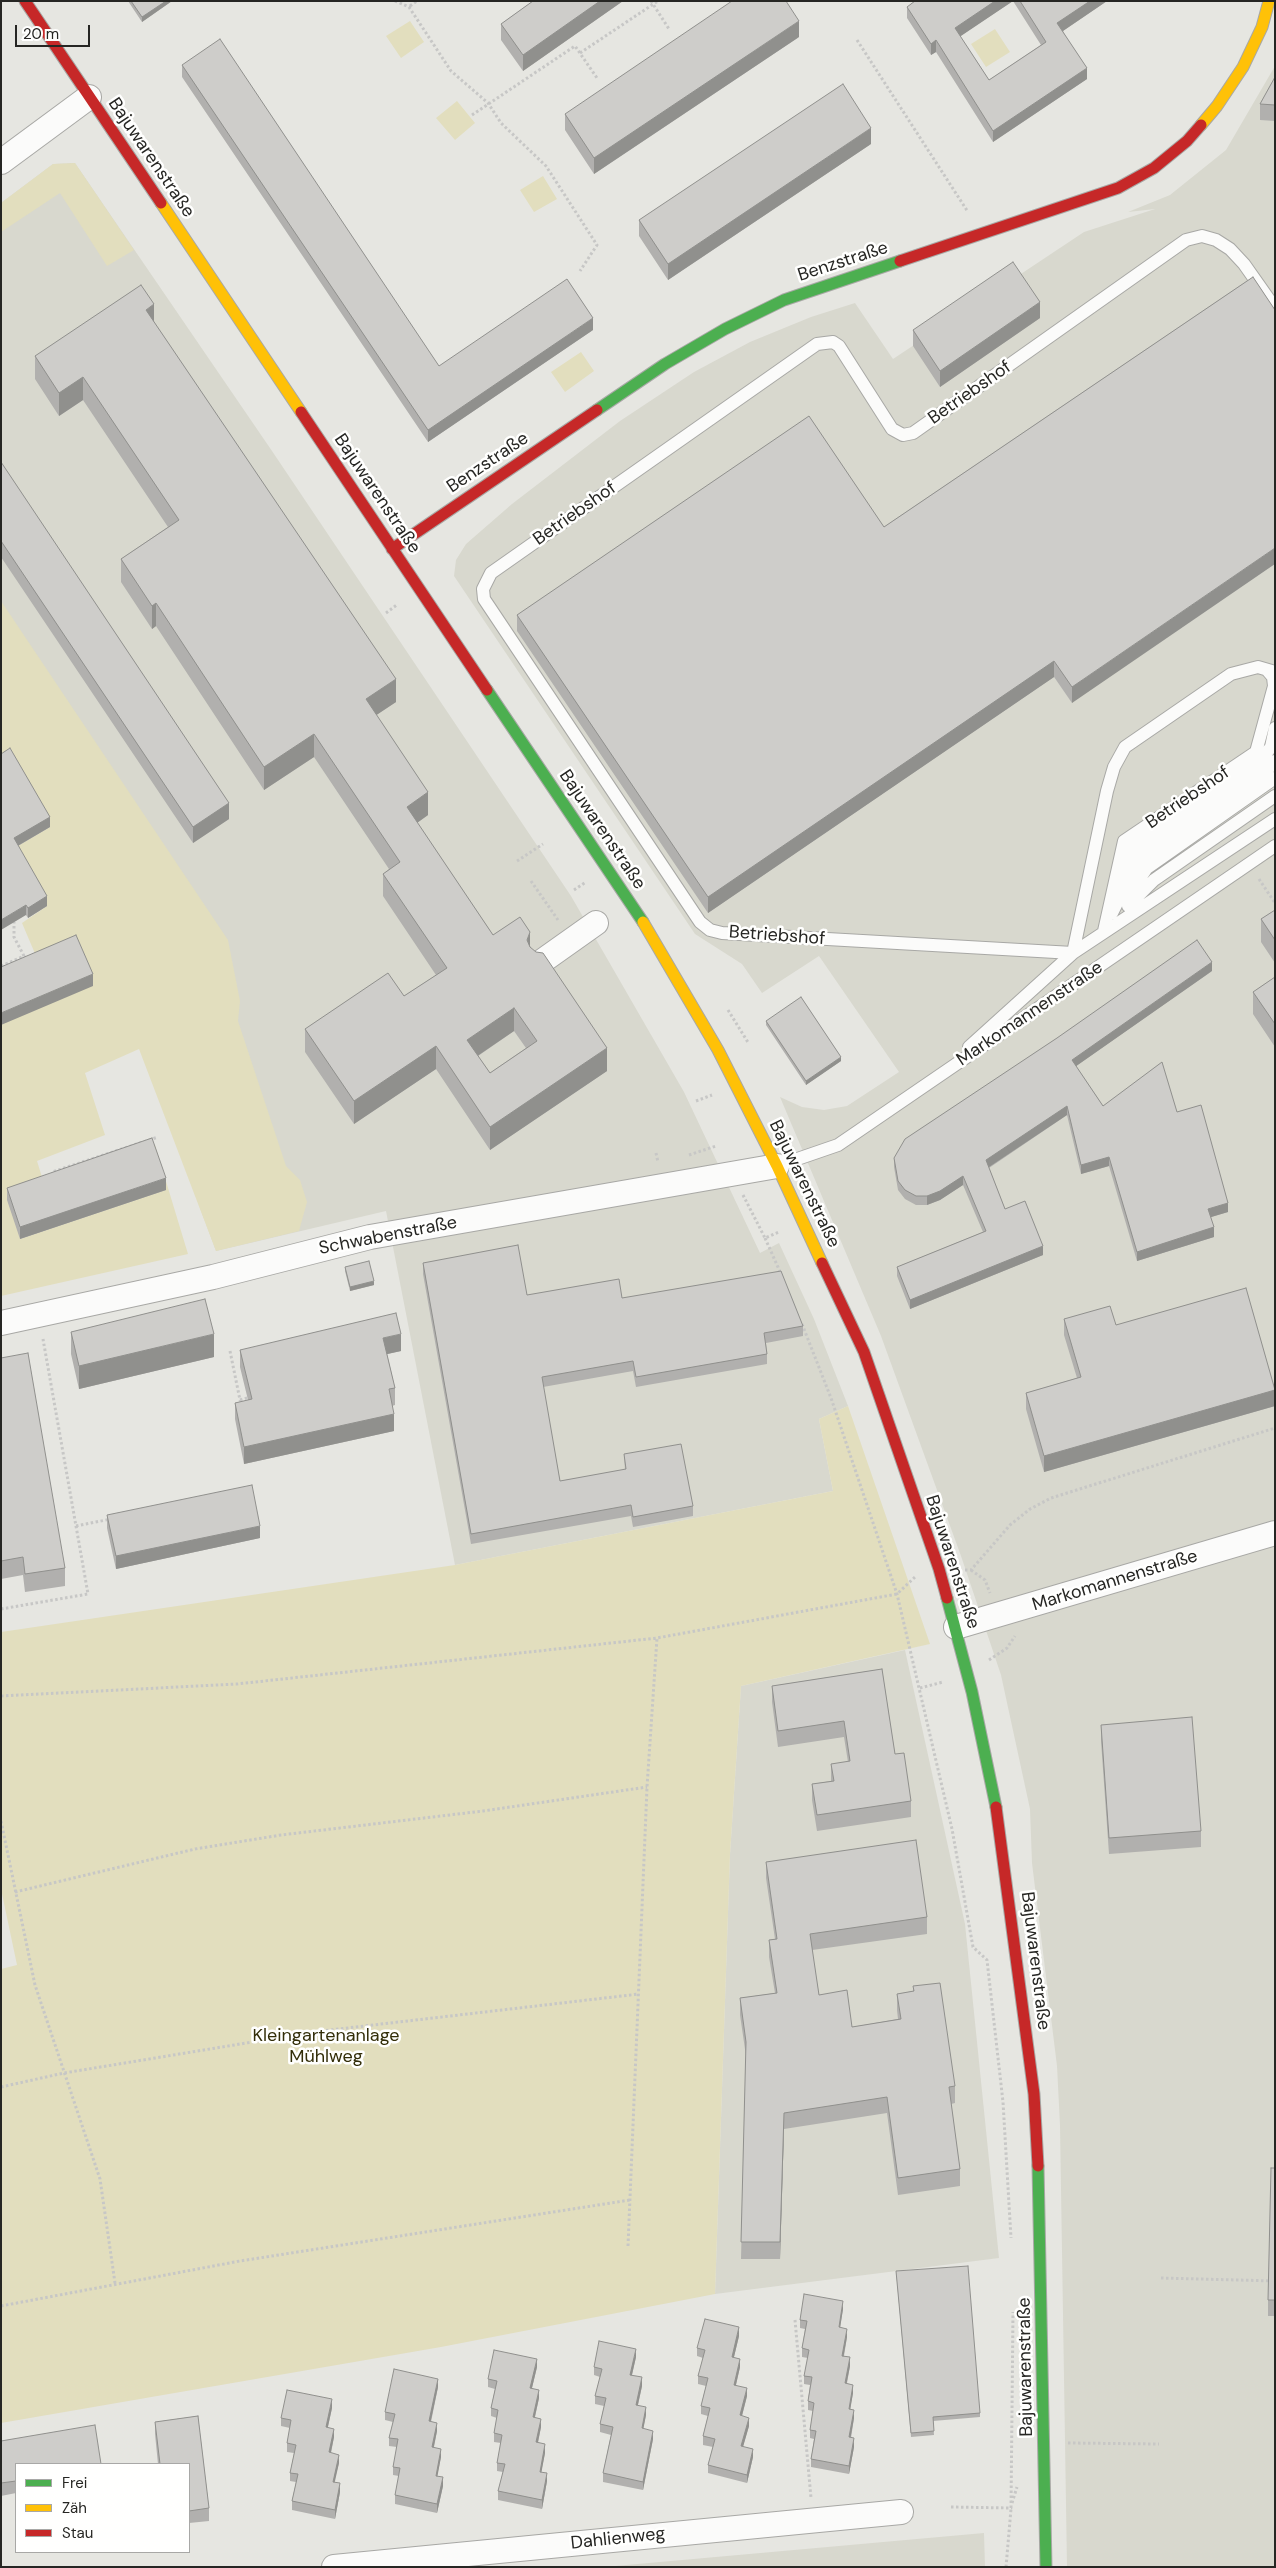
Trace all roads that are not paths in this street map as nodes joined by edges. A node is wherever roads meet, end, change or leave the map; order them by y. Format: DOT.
graph roads {
  1 [pos="25,1"];
  2 [pos="1270,1"];
  3 [pos="89,97"];
  4 [pos="1,162"];
  5 [pos="1275,308"];
  6 [pos="392,549"];
  7 [pos="1271,671"];
  8 [pos="1275,728"];
  9 [pos="1275,761"];
  10 [pos="1275,778"];
  11 [pos="1275,796"];
  12 [pos="1275,819"];
  13 [pos="1275,846"];
  14 [pos="596,923"];
  15 [pos="1104,931"];
  16 [pos="1073,954"];
  17 [pos="542,962"];
  18 [pos="934,1079"];
  19 [pos="777,1166"];
  20 [pos="1,1323"];
  21 [pos="1275,1533"];
  22 [pos="956,1627"];
  23 [pos="901,2512"];
  24 [pos="334,2567"];
  25 [pos="1046,2567"];
  1 -- 3 [label="street, Bajuwarenstraße"];
  2 -- 6 [label="street, Benzstraße"];
  3 -- 4 [label="street"];
  3 -- 6 [label="street, Bajuwarenstraße"];
  5 -- 16 [label="lane, Betriebshof"];
  6 -- 19 [label="street, Bajuwarenstraße"];
  7 -- 15 [label="lane, Betriebshof"];
  7 -- 16 [label="lane, Betriebshof"];
  8 -- 15 [label="lane, Betriebshof"];
  9 -- 15 [label="lane, Betriebshof"];
  10 -- 15 [label="lane, Betriebshof"];
  11 -- 15 [label="lane, Betriebshof"];
  12 -- 15 [label="lane, Betriebshof"];
  13 -- 18 [label="lane, Markomannenstraße"];
  14 -- 17 [label="street"];
  15 -- 16 [label="lane, Betriebshof"];
  16 -- 18 [label="lane, Betriebshof"];
  18 -- 19 [label="lane, Markomannenstraße"];
  19 -- 20 [label="street, Schwabenstraße"];
  19 -- 22 [label="street, Bajuwarenstraße"];
  21 -- 22 [label="street, Markomannenstraße"];
  22 -- 25 [label="street, Bajuwarenstraße"];
  23 -- 24 [label="street, Dahlienweg"];
}
